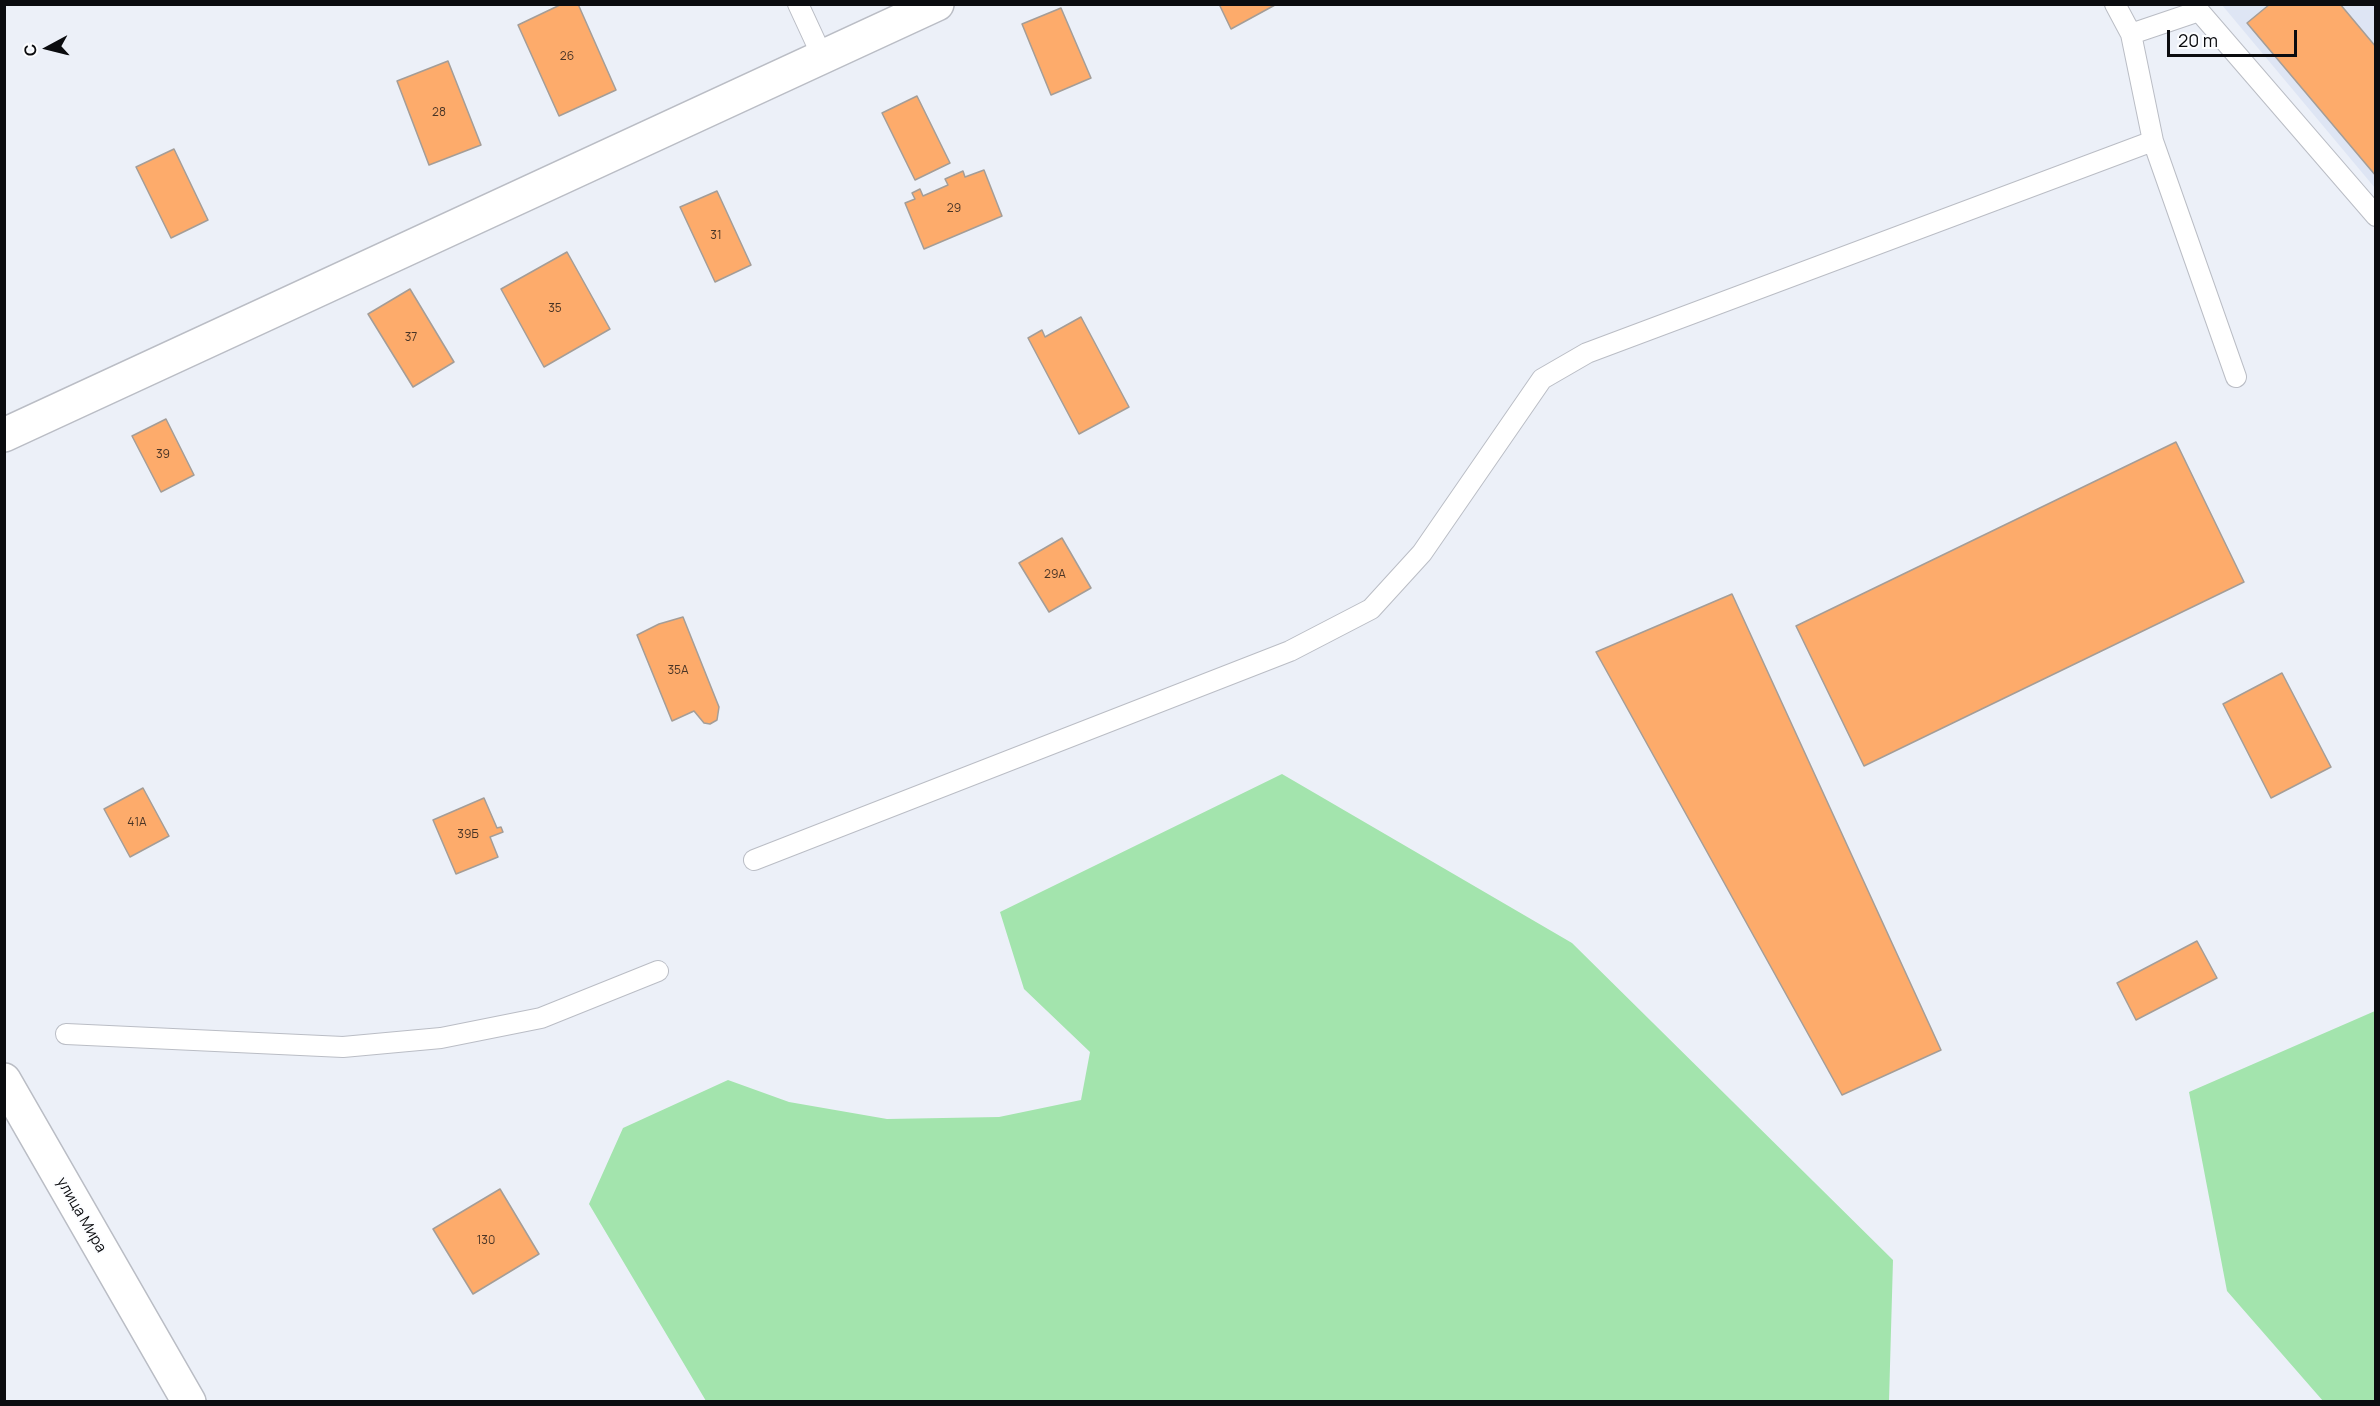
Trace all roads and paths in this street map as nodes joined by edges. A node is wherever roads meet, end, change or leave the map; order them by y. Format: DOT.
graph roads {
  1 [pos="798,4"];
  2 [pos="938,4"];
  3 [pos="2115,4"];
  4 [pos="2131,34"];
  5 [pos="823,58"];
  6 [pos="2152,141"];
  7 [pos="2376,216"];
  8 [pos="2236,377"];
  9 [pos="4,435"];
  10 [pos="754,860"];
  11 [pos="658,971"];
  12 [pos="66,1034"];
  13 [pos="4,1080"];
  14 [pos="189,1401"];
  1 -- 5 [label="lane"];
  2 -- 5 [label="street"];
  3 -- 4 [label="lane"];
  4 -- 6 [label="lane"];
  4 -- 7 [label="lane"];
  5 -- 9 [label="street"];
  6 -- 8 [label="lane"];
  6 -- 10 [label="lane"];
  11 -- 12 [label="lane"];
  13 -- 14 [label="street, улица Мира"];
}
